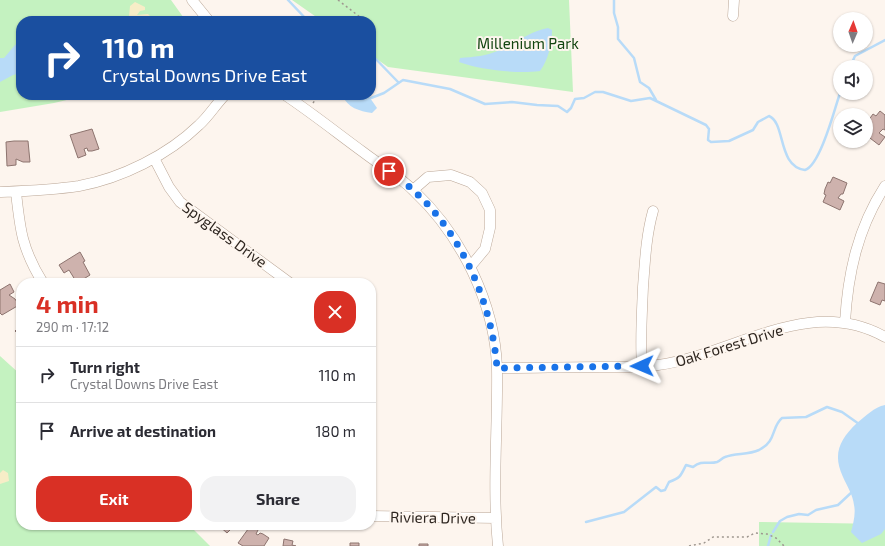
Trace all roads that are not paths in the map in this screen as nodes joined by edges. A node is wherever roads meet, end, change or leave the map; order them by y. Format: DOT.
graph roads {
  1 [pos="192,0"];
  2 [pos="734,0"];
  3 [pos="205,16"];
  4 [pos="732,16"];
  5 [pos="221,100"];
  6 [pos="292,100"];
  7 [pos="154,158"];
  8 [pos="885,186"];
  9 [pos="413,190"];
  10 [pos="0,192"];
  11 [pos="16,192"];
  12 [pos="653,211"];
  13 [pos="470,267"];
  14 [pos="40,278"];
  15 [pos="283,278"];
  16 [pos="845,322"];
  17 [pos="885,337"];
  18 [pos="642,366"];
  19 [pos="497,368"];
  20 [pos="376,516"];
  21 [pos="496,518"];
  22 [pos="498,546"];
  1 -- 3 [label="street"];
  2 -- 4 [label="street"];
  5 -- 7 [label="street"];
  6 -- 9 [label="street"];
  7 -- 11 [label="street"];
  7 -- 15 [label="street, Spyglass Drive"];
  8 -- 16 [label="street"];
  9 -- 13 [label="street"];
  9 -- 13 [label="street"];
  10 -- 11 [label="street"];
  11 -- 14 [label="street"];
  12 -- 18 [label="street"];
  13 -- 19 [label="street"];
  16 -- 17 [label="street, Oak Forest Drive"];
  16 -- 18 [label="street, Oak Forest Drive"];
  18 -- 19 [label="street, Oak Forest Drive"];
  19 -- 21 [label="street"];
  20 -- 21 [label="street, Riviera Drive"];
  21 -- 22 [label="street"];
}
